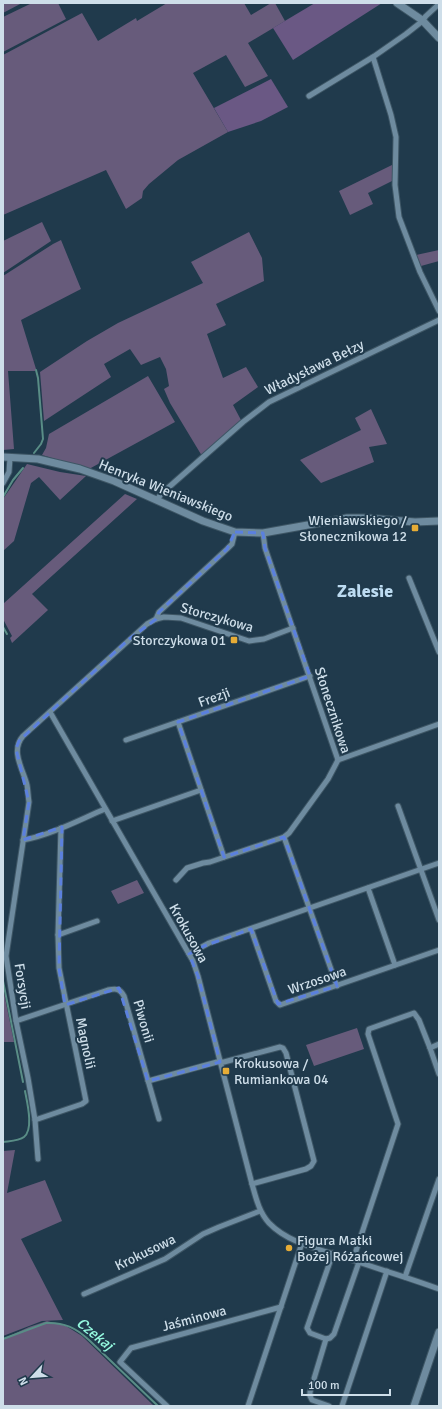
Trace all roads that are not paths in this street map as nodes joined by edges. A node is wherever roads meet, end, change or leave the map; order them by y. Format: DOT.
graph roads {
  1 [pos="397,3"];
  2 [pos="439,4"];
  3 [pos="422,20"];
  4 [pos="439,38"];
  5 [pos="373,57"];
  6 [pos="309,96"];
  7 [pos="439,311"];
  8 [pos="439,320"];
  9 [pos="6,457"];
  10 [pos="3,483"];
  11 [pos="157,500"];
  12 [pos="439,521"];
  13 [pos="235,532"];
  14 [pos="263,533"];
  15 [pos="408,578"];
  16 [pos="156,619"];
  17 [pos="293,628"];
  18 [pos="439,652"];
  19 [pos="310,676"];
  20 [pos="50,712"];
  21 [pos="178,722"];
  22 [pos="439,724"];
  23 [pos="126,740"];
  24 [pos="338,760"];
  25 [pos="201,790"];
  26 [pos="398,806"];
  27 [pos="105,809"];
  28 [pos="112,821"];
  29 [pos="61,828"];
  30 [pos="284,837"];
  31 [pos="23,840"];
  32 [pos="224,857"];
  33 [pos="439,863"];
  34 [pos="421,869"];
  35 [pos="176,880"];
  36 [pos="368,888"];
  37 [pos="309,908"];
  38 [pos="439,920"];
  39 [pos="97,921"];
  40 [pos="251,929"];
  41 [pos="58,935"];
  42 [pos="439,950"];
  43 [pos="189,954"];
  44 [pos="395,965"];
  45 [pos="337,986"];
  46 [pos="65,1005"];
  47 [pos="16,1021"];
  48 [pos="439,1044"];
  49 [pos="430,1048"];
  50 [pos="220,1062"];
  51 [pos="439,1074"];
  52 [pos="148,1081"];
  53 [pos="159,1118"];
  54 [pos="35,1120"];
  55 [pos="38,1159"];
  56 [pos="439,1179"];
  57 [pos="252,1184"];
  58 [pos="260,1211"];
  59 [pos="302,1243"];
  60 [pos="333,1253"];
  61 [pos="356,1261"];
  62 [pos="387,1272"];
  63 [pos="405,1277"];
  64 [pos="439,1289"];
  65 [pos="84,1294"];
  66 [pos="282,1307"];
  67 [pos="439,1332"];
  68 [pos="326,1339"];
  69 [pos="167,1406"];
  70 [pos="248,1406"];
  71 [pos="329,1406"];
  72 [pos="342,1406"];
  73 [pos="414,1406"];
  1 -- 3 [label="street"];
  2 -- 3 [label="street"];
  3 -- 4 [label="street"];
  3 -- 5 [label="street"];
  5 -- 6 [label="street"];
  5 -- 7 [label="street"];
  8 -- 11 [label="street, Władysława Bełzy"];
  9 -- 10 [label="street"];
  9 -- 11 [label="street, Henryka Wieniawskiego"];
  11 -- 13 [label="street, Henryka Wieniawskiego"];
  12 -- 14 [label="street, Henryka Wieniawskiego"];
  13 -- 14 [label="street, Henryka Wieniawskiego"];
  13 -- 16 [label="street, Storczykowa"];
  14 -- 17 [label="street, Słonecznikowa"];
  15 -- 18 [label="street"];
  16 -- 17 [label="street, Storczykowa"];
  16 -- 20 [label="street, Storczykowa"];
  17 -- 19 [label="street, Słonecznikowa"];
  19 -- 21 [label="street, Frezji"];
  19 -- 24 [label="street, Słonecznikowa"];
  20 -- 27 [label="street, Krokusowa"];
  20 -- 31 [label="street, Forsycji"];
  21 -- 23 [label="street, Frezji"];
  21 -- 25 [label="street"];
  22 -- 24 [label="street"];
  24 -- 30 [label="street, Słonecznikowa"];
  25 -- 28 [label="street"];
  25 -- 32 [label="street"];
  26 -- 34 [label="street"];
  27 -- 28 [label="street, Krokusowa"];
  27 -- 29 [label="street"];
  28 -- 43 [label="street, Krokusowa"];
  29 -- 31 [label="street"];
  29 -- 41 [label="street, Magnolii"];
  30 -- 32 [label="street"];
  30 -- 37 [label="street"];
  31 -- 47 [label="street, Forsycji"];
  32 -- 35 [label="street"];
  33 -- 34 [label="street"];
  34 -- 36 [label="street"];
  34 -- 38 [label="street"];
  36 -- 37 [label="street"];
  36 -- 44 [label="street"];
  37 -- 40 [label="street"];
  37 -- 45 [label="street"];
  39 -- 41 [label="street"];
  40 -- 43 [label="street"];
  40 -- 45 [label="street, Wrzosowa"];
  41 -- 46 [label="street, Magnolii"];
  42 -- 44 [label="street, Wrzosowa"];
  43 -- 50 [label="street, Krokusowa"];
  44 -- 45 [label="street, Wrzosowa"];
  46 -- 47 [label="street, Piwonii"];
  46 -- 52 [label="street, Piwonii"];
  46 -- 54 [label="street, Magnolii"];
  47 -- 54 [label="street, Forsycji"];
  48 -- 49 [label="street"];
  49 -- 51 [label="street"];
  49 -- 61 [label="street"];
  50 -- 52 [label="street"];
  50 -- 57 [label="street, Krokusowa"];
  50 -- 57 [label="street"];
  52 -- 53 [label="street, Piwonii"];
  54 -- 55 [label="street, Forsycji"];
  56 -- 63 [label="street"];
  57 -- 58 [label="street, Krokusowa"];
  58 -- 59 [label="street, Krokusowa"];
  58 -- 65 [label="street, Krokusowa"];
  59 -- 60 [label="street, Krokusowa"];
  59 -- 66 [label="street"];
  60 -- 61 [label="street, Krokusowa"];
  60 -- 68 [label="street"];
  61 -- 62 [label="street, Krokusowa"];
  61 -- 68 [label="street"];
  62 -- 63 [label="street, Krokusowa"];
  62 -- 72 [label="street"];
  63 -- 64 [label="street, Krokusowa"];
  66 -- 69 [label="street, Jaśminowa"];
  66 -- 70 [label="street"];
  67 -- 73 [label="street"];
  68 -- 71 [label="street"];
}
